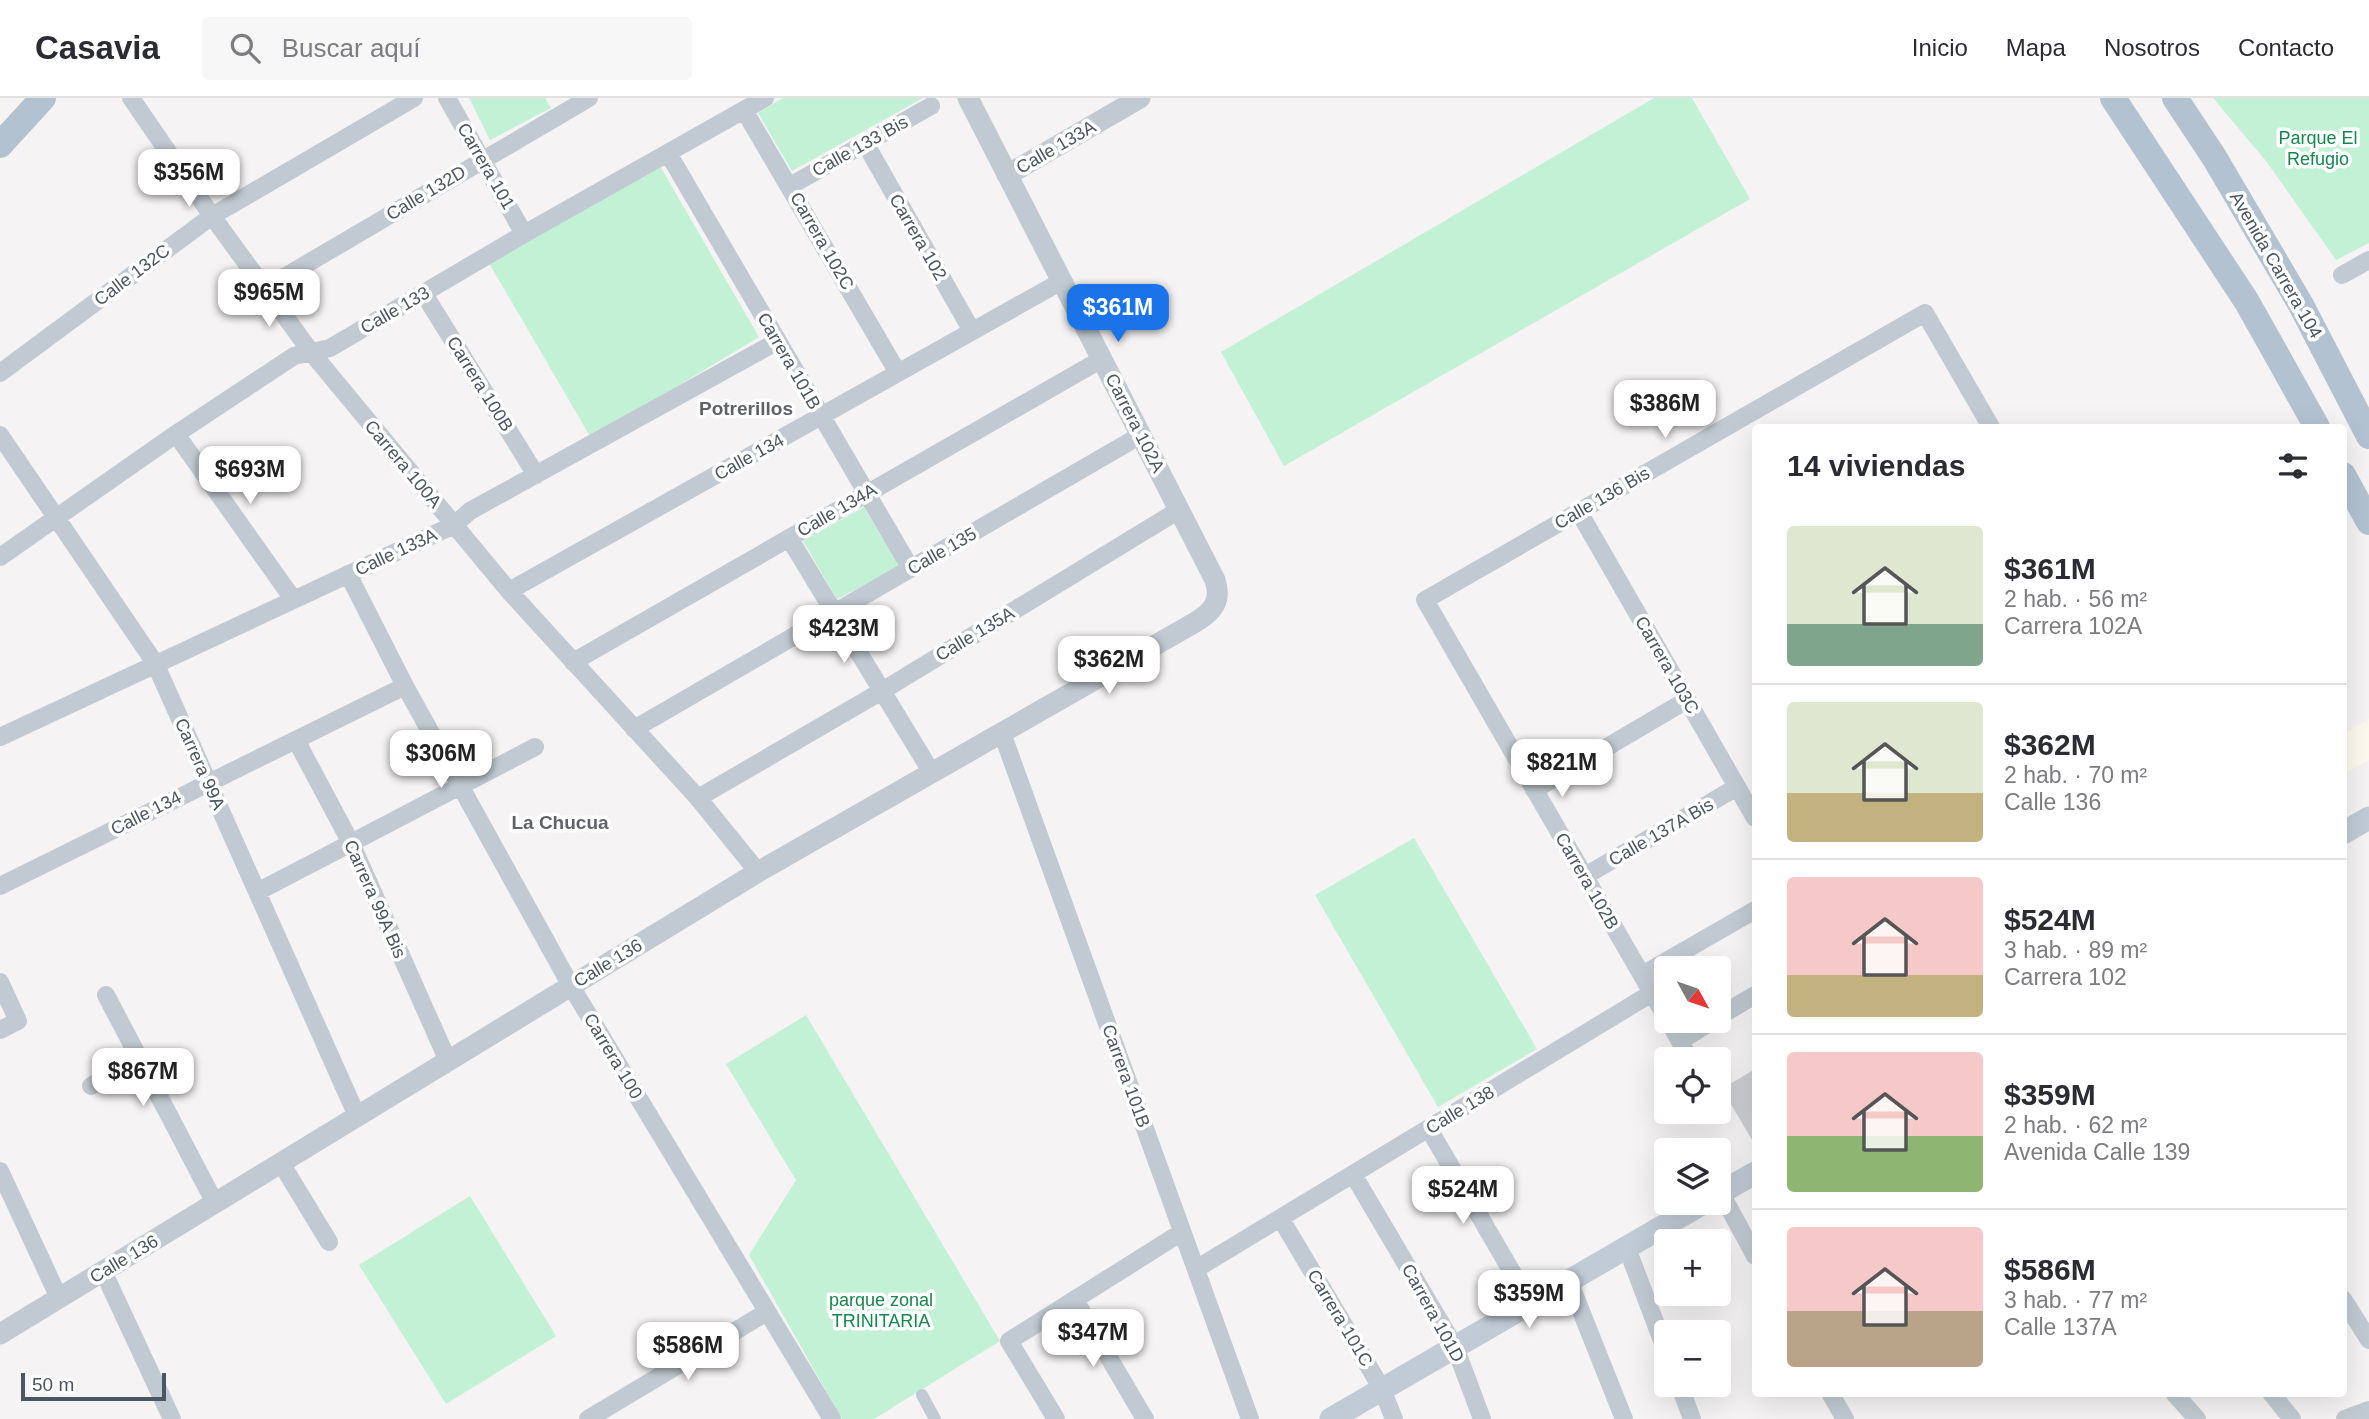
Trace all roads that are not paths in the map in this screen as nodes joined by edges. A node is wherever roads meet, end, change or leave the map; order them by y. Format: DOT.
graph roads {
  1 [pos="43,98"];
  2 [pos="131,98"];
  3 [pos="414,98"];
  4 [pos="447,98"];
  5 [pos="589,98"];
  6 [pos="765,98"];
  7 [pos="968,98"];
  8 [pos="1140,98"];
  9 [pos="2113,98"];
  10 [pos="2175,98"];
  11 [pos="559,106"];
  12 [pos="931,106"];
  13 [pos="744,110"];
  14 [pos="865,143"];
  15 [pos="0,145"];
  16 [pos="668,153"];
  17 [pos="482,160"];
  18 [pos="1007,175"];
  19 [pos="790,186"];
  20 [pos="212,216"];
  21 [pos="524,234"];
  22 [pos="2369,260"];
  23 [pos="2342,275"];
  24 [pos="1062,281"];
  25 [pos="264,289"];
  26 [pos="424,294"];
  27 [pos="972,331"];
  28 [pos="778,341"];
  29 [pos="311,352"];
  30 [pos="1102,359"];
  31 [pos="0,373"];
  32 [pos="898,373"];
  33 [pos="821,416"];
  34 [pos="1989,424"];
  35 [pos="2315,424"];
  36 [pos="176,434"];
  37 [pos="0,435"];
  38 [pos="1141,435"];
  39 [pos="2369,436"];
  40 [pos="536,475"];
  41 [pos="2347,482"];
  42 [pos="867,493"];
  43 [pos="1179,510"];
  44 [pos="1578,512"];
  45 [pos="57,517"];
  46 [pos="2369,522"];
  47 [pos="454,525"];
  48 [pos="789,538"];
  49 [pos="0,557"];
  50 [pos="911,569"];
  51 [pos="348,575"];
  52 [pos="509,591"];
  53 [pos="293,599"];
  54 [pos="1217,600"];
  55 [pos="1425,600"];
  56 [pos="835,612"];
  57 [pos="573,662"];
  58 [pos="155,663"];
  59 [pos="405,686"];
  60 [pos="882,691"];
  61 [pos="1687,700"];
  62 [pos="634,729"];
  63 [pos="3,731"];
  64 [pos="1002,733"];
  65 [pos="296,740"];
  66 [pos="535,747"];
  67 [pos="932,773"];
  68 [pos="208,782"];
  69 [pos="461,786"];
  70 [pos="1737,787"];
  71 [pos="1534,790"];
  72 [pos="698,798"];
  73 [pos="1752,813"];
  74 [pos="2369,818"];
  75 [pos="2347,831"];
  76 [pos="351,843"];
  77 [pos="758,872"];
  78 [pos="1585,876"];
  79 [pos="0,886"];
  80 [pos="257,892"];
  81 [pos="1752,912"];
  82 [pos="1642,975"];
  83 [pos="0,982"];
  84 [pos="571,986"];
  85 [pos="1652,993"];
  86 [pos="106,995"];
  87 [pos="1654,996"];
  88 [pos="1752,997"];
  89 [pos="1731,1009"];
  90 [pos="0,1030"];
  91 [pos="1675,1033"];
  92 [pos="1693,1033"];
  93 [pos="1680,1041"];
  94 [pos="1683,1047"];
  95 [pos="138,1056"];
  96 [pos="447,1061"];
  97 [pos="91,1086"];
  98 [pos="357,1116"];
  99 [pos="1429,1129"];
  100 [pos="281,1163"];
  101 [pos="0,1171"];
  102 [pos="1752,1175"];
  103 [pos="1354,1176"];
  104 [pos="1731,1187"];
  105 [pos="215,1203"];
  106 [pos="1684,1215"];
  107 [pos="1727,1215"];
  108 [pos="1281,1219"];
  109 [pos="1182,1232"];
  110 [pos="329,1242"];
  111 [pos="1627,1248"];
  112 [pos="1752,1252"];
  113 [pos="1196,1269"];
  114 [pos="103,1271"];
  115 [pos="1569,1281"];
  116 [pos="59,1298"];
  117 [pos="1075,1300"];
  118 [pos="1530,1303"];
  119 [pos="2347,1304"];
  120 [pos="767,1312"];
  121 [pos="1654,1320"];
  122 [pos="0,1334"];
  123 [pos="2369,1340"];
  124 [pos="1455,1347"];
  125 [pos="1382,1390"];
  126 [pos="922,1395"];
  127 [pos="1684,1397"];
  128 [pos="1832,1397"];
  129 [pos="2178,1397"];
  130 [pos="2274,1397"];
  131 [pos="2369,1410"];
  132 [pos="172,1419"];
  133 [pos="588,1419"];
  134 [pos="831,1419"];
  135 [pos="935,1419"];
  136 [pos="1056,1419"];
  137 [pos="1145,1419"];
  138 [pos="1250,1419"];
  139 [pos="1331,1419"];
  140 [pos="1394,1419"];
  141 [pos="1482,1419"];
  142 [pos="1623,1419"];
  143 [pos="1692,1419"];
  144 [pos="1844,1419"];
  145 [pos="2197,1419"];
  146 [pos="2292,1419"];
  147 [pos="2345,1419"];
  1 -- 15 [label="main road"];
  2 -- 20 [label="street, Carrera 100A"];
  3 -- 20 [label="street, Calle 132C"];
  4 -- 17 [label="street, Carrera 101"];
  5 -- 11 [label="street, Calle 132D"];
  6 -- 13 [label="street, Calle 133"];
  7 -- 18 [label="street, Carrera 102A"];
  8 -- 18 [label="street, Calle 133A"];
  9 -- 35 [label="main road"];
  10 -- 39 [label="main road, Avenida Carrera 104"];
  11 -- 17 [label="street, Calle 132D"];
  12 -- 14 [label="street, Calle 133 Bis"];
  13 -- 16 [label="street, Calle 133"];
  13 -- 19 [label="street, Carrera 102C"];
  14 -- 19 [label="street, Calle 133 Bis"];
  14 -- 27 [label="street, Carrera 102"];
  16 -- 21 [label="street, Calle 133"];
  16 -- 28 [label="street, Carrera 101B"];
  17 -- 21 [label="street, Carrera 101"];
  17 -- 25 [label="street, Calle 132D"];
  18 -- 24 [label="street, Carrera 102A"];
  19 -- 32 [label="street, Carrera 102C"];
  20 -- 25 [label="street, Carrera 100A"];
  20 -- 31 [label="street, Calle 132C"];
  21 -- 26 [label="street, Calle 133"];
  22 -- 23 [label="street"];
  24 -- 27 [label="street, Calle 134"];
  24 -- 30 [label="street, Carrera 102A"];
  25 -- 29 [label="street, Carrera 100A"];
  26 -- 29 [label="street, Calle 133"];
  26 -- 40 [label="street, Carrera 100B"];
  27 -- 32 [label="street, Calle 134"];
  28 -- 33 [label="street, Carrera 101B"];
  28 -- 40 [label="street, Calle 133A"];
  29 -- 36 [label="street, Calle 133"];
  29 -- 47 [label="street, Carrera 100A"];
  30 -- 38 [label="street, Carrera 102A"];
  30 -- 42 [label="street, Calle 134A"];
  32 -- 33 [label="street, Calle 134"];
  33 -- 42 [label="street, Carrera 101B"];
  33 -- 52 [label="street, Calle 134"];
  34 -- 44 [label="street, Calle 136 Bis"];
  36 -- 45 [label="street, Calle 133"];
  36 -- 53 [label="street"];
  37 -- 45 [label="street, Carrera 99A"];
  38 -- 43 [label="street, Carrera 102A"];
  38 -- 50 [label="street, Calle 135"];
  40 -- 47 [label="street, Calle 133A"];
  41 -- 46 [label="main road"];
  42 -- 48 [label="street, Calle 134A"];
  42 -- 50 [label="street, Carrera 101B"];
  43 -- 54 [label="street, Carrera 102A"];
  43 -- 60 [label="street, Calle 135A"];
  44 -- 55 [label="street, Calle 136 Bis"];
  44 -- 61 [label="street, Carrera 103C"];
  45 -- 49 [label="street, Calle 133"];
  45 -- 58 [label="street, Carrera 99A"];
  47 -- 51 [label="street, Calle 133A"];
  47 -- 52 [label="street, Carrera 100A"];
  48 -- 56 [label="street"];
  48 -- 57 [label="street, Calle 134A"];
  50 -- 56 [label="street, Calle 135"];
  51 -- 53 [label="street, Calle 133A"];
  51 -- 59 [label="street, Carrera 100"];
  52 -- 57 [label="street, Carrera 100A"];
  53 -- 58 [label="street, Calle 133A"];
  54 -- 64 [label="street, Calle 136"];
  55 -- 71 [label="street, Carrera 102B"];
  56 -- 60 [label="street"];
  56 -- 62 [label="street, Calle 135"];
  57 -- 62 [label="street, Carrera 100A"];
  58 -- 63 [label="street, Calle 133A"];
  58 -- 68 [label="street, Carrera 99A"];
  59 -- 65 [label="street, Calle 134"];
  59 -- 69 [label="street, Carrera 100"];
  60 -- 67 [label="street"];
  60 -- 72 [label="street, Calle 135A"];
  61 -- 70 [label="street, Carrera 103C"];
  61 -- 71 [label="street"];
  62 -- 72 [label="street, Carrera 100A"];
  64 -- 67 [label="street, Calle 136"];
  64 -- 109 [label="street, Carrera 101B"];
  65 -- 68 [label="street, Calle 134"];
  65 -- 76 [label="street, Carrera 99A Bis"];
  66 -- 69 [label="street"];
  67 -- 77 [label="street, Calle 136"];
  68 -- 79 [label="street, Calle 134"];
  68 -- 80 [label="street, Carrera 99A"];
  69 -- 76 [label="street"];
  69 -- 84 [label="street, Carrera 100"];
  70 -- 73 [label="street, Carrera 103C"];
  70 -- 78 [label="street, Calle 137A Bis"];
  71 -- 78 [label="street, Carrera 102B"];
  72 -- 77 [label="street, Carrera 100A"];
  74 -- 75 [label="main road"];
  76 -- 80 [label="street"];
  76 -- 96 [label="street, Carrera 99A Bis"];
  77 -- 84 [label="street, Calle 136"];
  78 -- 82 [label="street, Carrera 102B"];
  80 -- 98 [label="street, Carrera 99A"];
  81 -- 82 [label="street"];
  82 -- 85 [label="street, Carrera 102B"];
  83 -- 90 [label="street"];
  84 -- 96 [label="street, Calle 136"];
  84 -- 120 [label="street, Carrera 100"];
  85 -- 87 [label="street, Carrera 102B"];
  85 -- 99 [label="street, Calle 138"];
  86 -- 95 [label="street"];
  88 -- 89 [label="street"];
  91 -- 93 [label="street, Carrera 102B"];
  92 -- 93 [label="street"];
  93 -- 94 [label="street, Carrera 102B"];
  95 -- 97 [label="street"];
  95 -- 105 [label="street"];
  96 -- 98 [label="street, Calle 136"];
  98 -- 100 [label="street, Calle 136"];
  99 -- 103 [label="street, Calle 138"];
  99 -- 118 [label="street"];
  100 -- 105 [label="street, Calle 136"];
  100 -- 110 [label="street"];
  101 -- 116 [label="street"];
  102 -- 104 [label="main road"];
  103 -- 108 [label="street, Calle 138"];
  103 -- 124 [label="street, Carrera 101D"];
  105 -- 114 [label="street, Calle 136"];
  106 -- 111 [label="main road"];
  107 -- 112 [label="street"];
  108 -- 113 [label="street, Calle 138"];
  108 -- 125 [label="street, Carrera 101C"];
  109 -- 113 [label="street, Carrera 101B"];
  109 -- 117 [label="street"];
  111 -- 115 [label="main road"];
  111 -- 121 [label="street"];
  113 -- 138 [label="street, Carrera 101B"];
  114 -- 116 [label="street, Calle 136"];
  114 -- 132 [label="street"];
  115 -- 118 [label="main road"];
  115 -- 142 [label="street"];
  116 -- 122 [label="street, Calle 136"];
  117 -- 136 [label="street"];
  117 -- 137 [label="street"];
  118 -- 124 [label="main road"];
  119 -- 123 [label="street"];
  120 -- 133 [label="street"];
  120 -- 134 [label="street, Carrera 100"];
  124 -- 125 [label="main road"];
  124 -- 141 [label="street, Carrera 101D"];
  125 -- 139 [label="main road"];
  125 -- 140 [label="street, Carrera 101C"];
  126 -- 135 [label="street"];
  127 -- 143 [label="street"];
  128 -- 144 [label="street"];
  129 -- 145 [label="street"];
  130 -- 146 [label="street"];
  131 -- 147 [label="street"];
}
